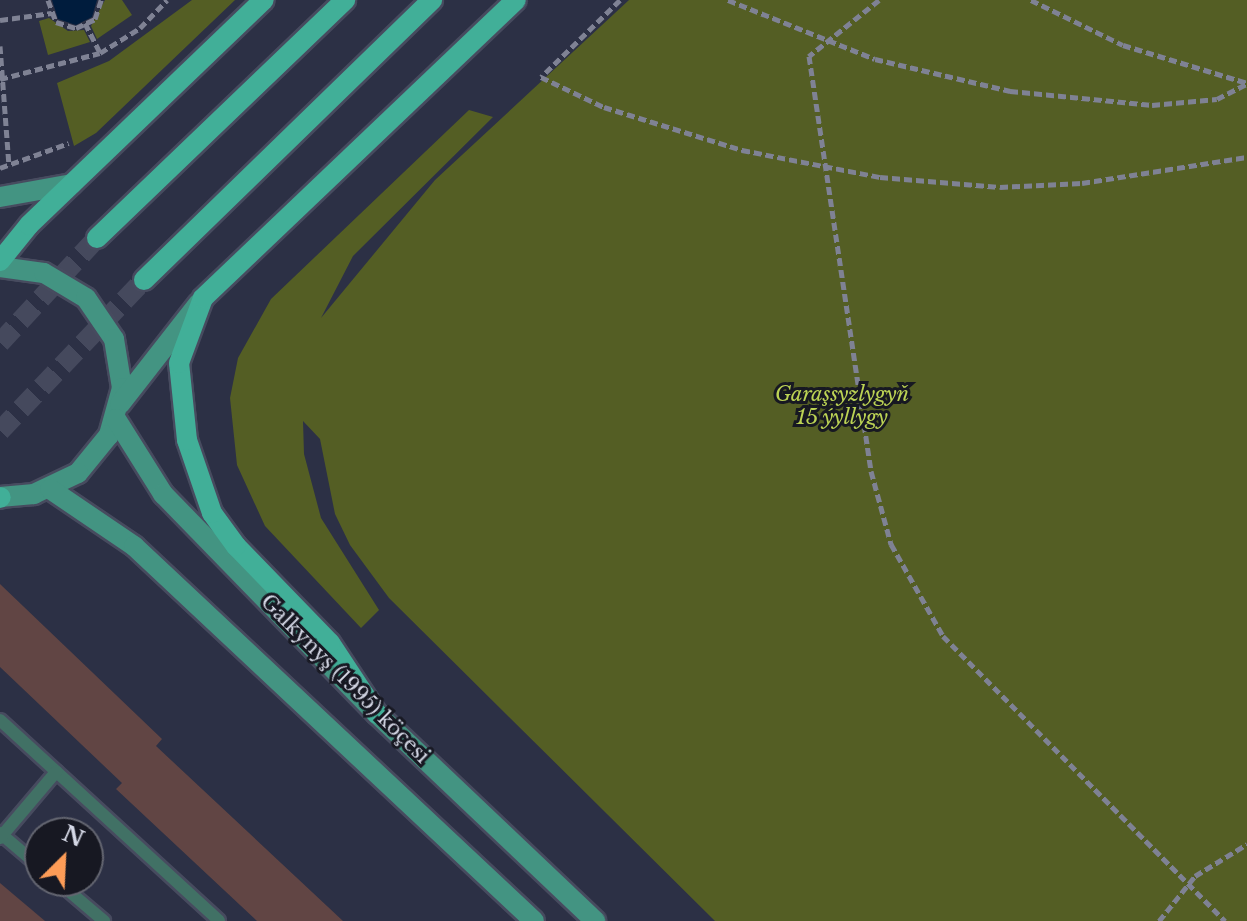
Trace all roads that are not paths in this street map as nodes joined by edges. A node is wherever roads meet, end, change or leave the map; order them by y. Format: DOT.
graph roads {
  1 [pos="264,0"];
  2 [pos="345,0"];
  3 [pos="432,0"];
  4 [pos="516,0"];
  5 [pos="72,184"];
  6 [pos="0,197"];
  7 [pos="97,238"];
  8 [pos="0,261"];
  9 [pos="0,267"];
  10 [pos="144,280"];
  11 [pos="203,298"];
  12 [pos="118,412"];
  13 [pos="50,489"];
  14 [pos="0,497"];
  15 [pos="377,714"];
  16 [pos="0,720"];
  17 [pos="56,772"];
  18 [pos="1,835"];
  19 [pos="24,854"];
  20 [pos="76,897"];
  21 [pos="104,921"];
  22 [pos="219,921"];
  23 [pos="534,921"];
  24 [pos="595,921"];
  1 -- 5 [label="main road"];
  2 -- 7 [label="main road"];
  3 -- 10 [label="main road"];
  4 -- 11 [label="main road"];
  5 -- 6 [label="main road"];
  5 -- 8 [label="main road"];
  9 -- 12 [label="main road"];
  11 -- 12 [label="main road"];
  11 -- 15 [label="main road"];
  12 -- 13 [label="main road"];
  12 -- 15 [label="main road, Galkynyş (1995) köçesi"];
  13 -- 14 [label="main road"];
  13 -- 23 [label="main road"];
  15 -- 24 [label="main road, Galkynyş (1995) köçesi"];
  16 -- 17 [label="lane"];
  17 -- 18 [label="lane"];
  17 -- 22 [label="lane"];
  18 -- 19 [label="lane"];
  20 -- 21 [label="lane"];
}
